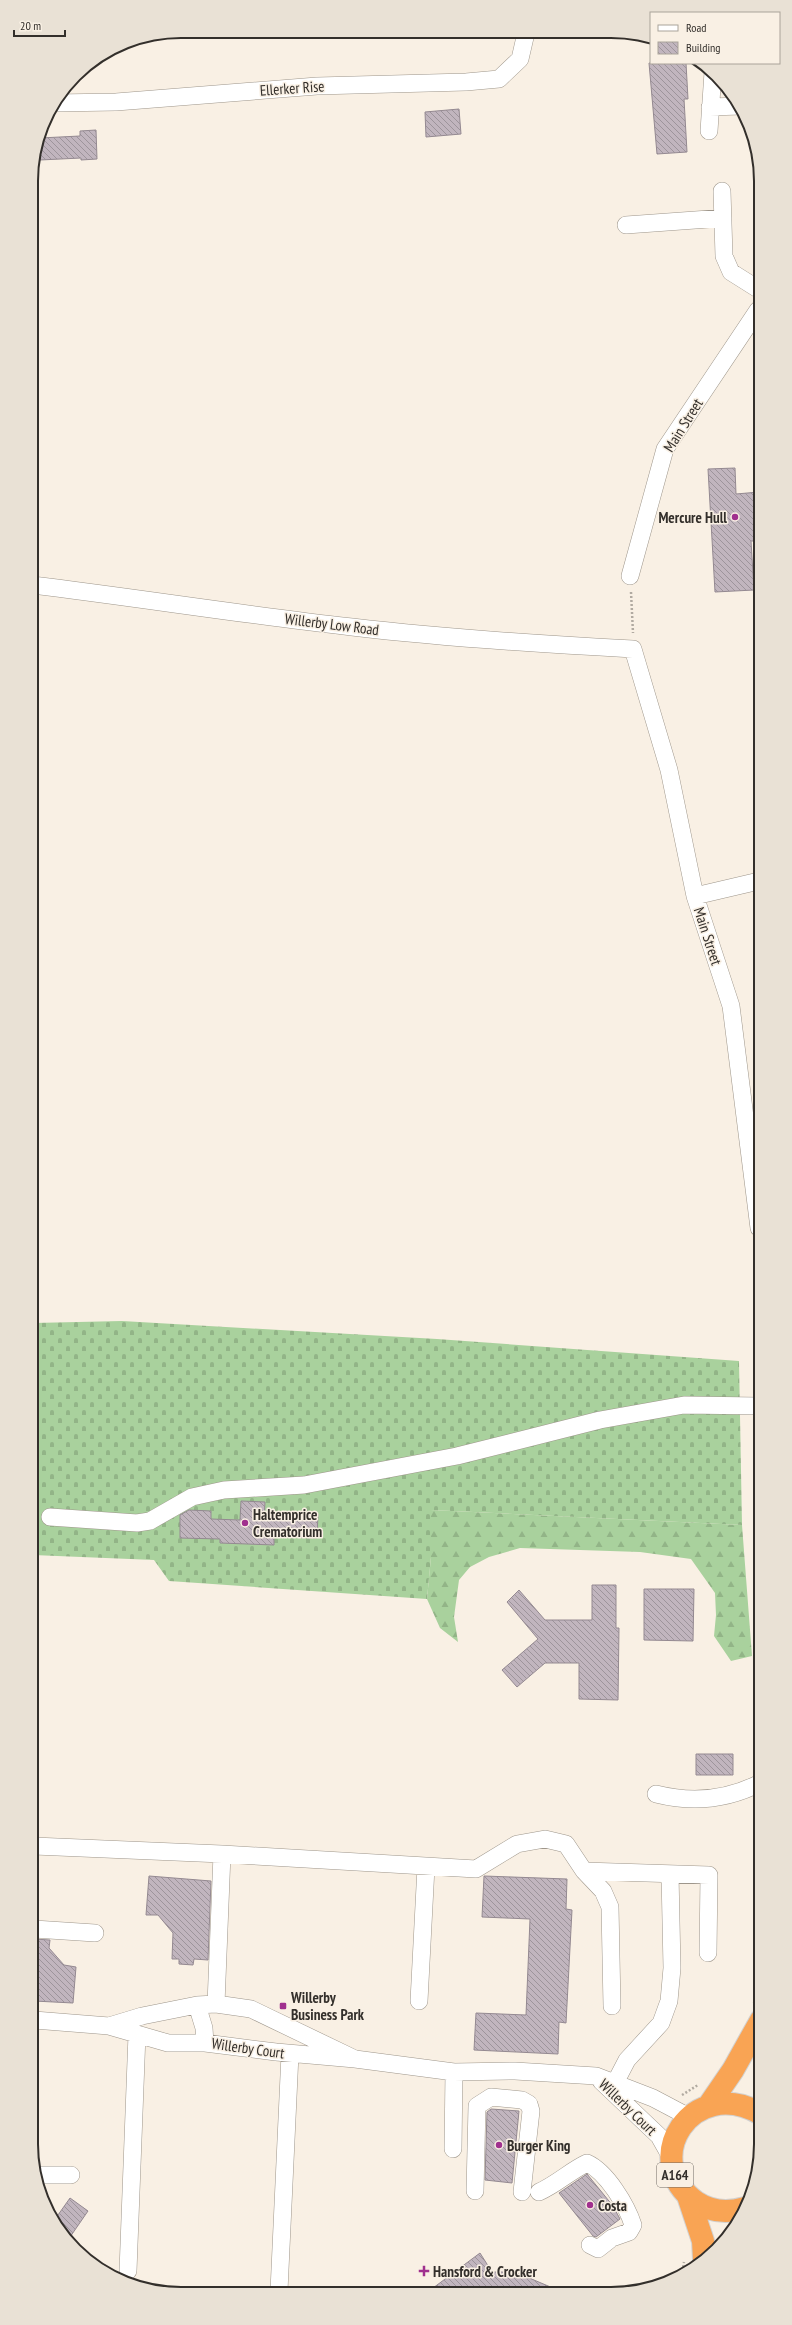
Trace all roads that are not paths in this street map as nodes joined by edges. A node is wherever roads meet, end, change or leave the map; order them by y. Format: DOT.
graph roads {
  1 [pos="525,38"];
  2 [pos="712,80"];
  3 [pos="61,103"];
  4 [pos="733,106"];
  5 [pos="710,107"];
  6 [pos="709,131"];
  7 [pos="722,192"];
  8 [pos="723,218"];
  9 [pos="626,226"];
  10 [pos="754,286"];
  11 [pos="754,316"];
  12 [pos="630,576"];
  13 [pos="38,586"];
  14 [pos="634,649"];
  15 [pos="754,882"];
  16 [pos="695,896"];
  17 [pos="754,1182"];
  18 [pos="754,1406"];
  19 [pos="50,1517"];
  20 [pos="754,1787"];
  21 [pos="656,1794"];
  22 [pos="38,1846"];
  23 [pos="222,1854"];
  24 [pos="426,1867"];
  25 [pos="584,1871"];
  26 [pos="670,1874"];
  27 [pos="38,1929"];
  28 [pos="95,1933"];
  29 [pos="708,1953"];
  30 [pos="419,2001"];
  31 [pos="216,2004"];
  32 [pos="198,2005"];
  33 [pos="612,2006"];
  34 [pos="38,2020"];
  35 [pos="754,2020"];
  36 [pos="109,2026"];
  37 [pos="136,2034"];
  38 [pos="205,2043"];
  39 [pos="290,2054"];
  40 [pos="355,2059"];
  41 [pos="454,2072"];
  42 [pos="596,2076"];
  43 [pos="615,2083"];
  44 [pos="709,2105"];
  45 [pos="754,2110"];
  46 [pos="689,2117"];
  47 [pos="453,2149"];
  48 [pos="672,2159"];
  49 [pos="42,2175"];
  50 [pos="70,2175"];
  51 [pos="476,2191"];
  52 [pos="522,2192"];
  53 [pos="539,2192"];
  54 [pos="688,2196"];
  55 [pos="737,2210"];
  56 [pos="590,2245"];
  57 [pos="704,2252"];
  58 [pos="128,2271"];
  59 [pos="279,2287"];
  1 -- 3 [label="street, Ellerker Rise"];
  2 -- 5 [label="street"];
  4 -- 5 [label="street"];
  5 -- 6 [label="street"];
  7 -- 8 [label="street"];
  8 -- 9 [label="street"];
  8 -- 10 [label="street"];
  11 -- 12 [label="street, Main Street"];
  13 -- 14 [label="street, Willerby Low Road"];
  14 -- 16 [label="street, Main Street"];
  15 -- 16 [label="street"];
  16 -- 17 [label="street, Main Street"];
  18 -- 19 [label="street"];
  20 -- 21 [label="street"];
  22 -- 23 [label="street"];
  23 -- 24 [label="street"];
  23 -- 31 [label="street"];
  24 -- 25 [label="street"];
  24 -- 30 [label="street"];
  25 -- 26 [label="street"];
  25 -- 33 [label="street"];
  26 -- 29 [label="street"];
  26 -- 43 [label="street"];
  27 -- 28 [label="street"];
  31 -- 32 [label="street, Willerby Court"];
  31 -- 40 [label="street, Willerby Court"];
  32 -- 36 [label="street"];
  32 -- 38 [label="street, Willerby Court"];
  34 -- 36 [label="street"];
  35 -- 44 [label="highway, A164"];
  36 -- 37 [label="street"];
  37 -- 38 [label="street"];
  37 -- 58 [label="street"];
  38 -- 39 [label="street, Willerby Court"];
  39 -- 40 [label="street, Willerby Court"];
  39 -- 59 [label="street"];
  40 -- 41 [label="street, Willerby Court"];
  41 -- 42 [label="street, Willerby Court"];
  41 -- 47 [label="street"];
  42 -- 43 [label="street, Willerby Court"];
  42 -- 48 [label="street, Willerby Court"];
  43 -- 46 [label="street, Willerby Court"];
  44 -- 45 [label="highway, A164"];
  44 -- 46 [label="highway, A164"];
  46 -- 48 [label="highway, A164"];
  48 -- 54 [label="highway, A164"];
  49 -- 50 [label="street"];
  51 -- 52 [label="street"];
  53 -- 56 [label="street"];
  54 -- 55 [label="highway, A164"];
  54 -- 57 [label="highway, A164"];
}
